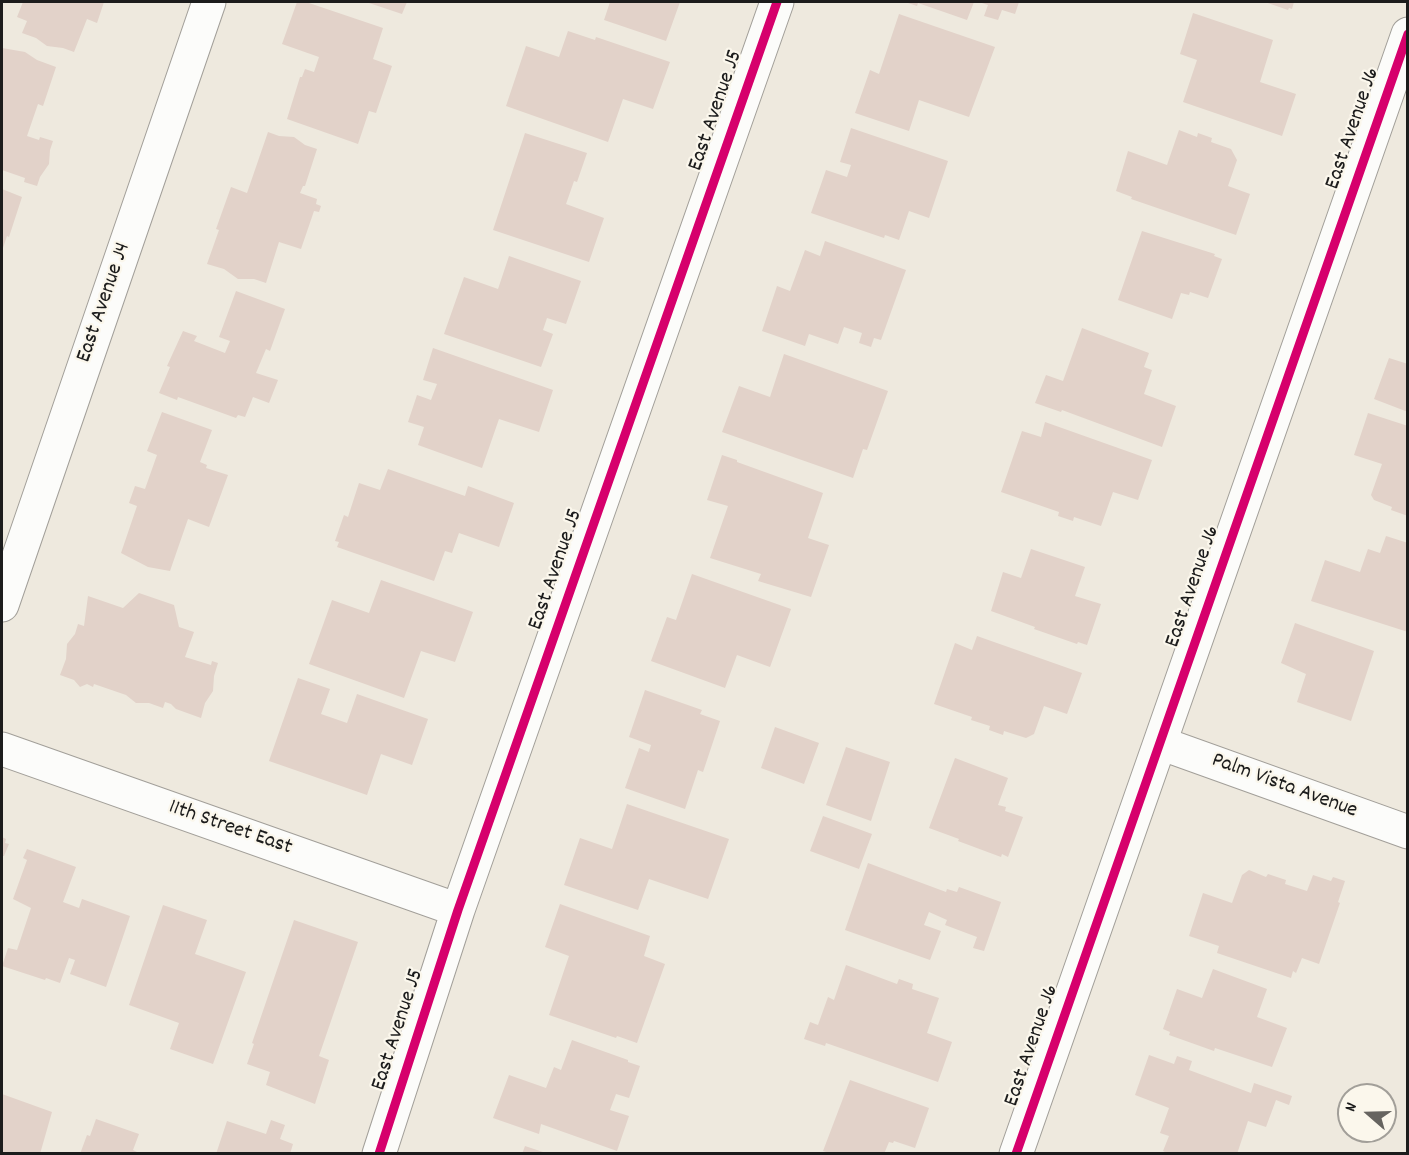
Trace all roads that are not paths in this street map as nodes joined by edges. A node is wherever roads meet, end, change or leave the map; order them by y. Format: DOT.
graph roads {
  1 [pos="210,2"];
  2 [pos="777,2"];
  3 [pos="1407,34"];
  4 [pos="2,605"];
  5 [pos="1160,743"];
  6 [pos="2,749"];
  7 [pos="1407,832"];
  8 [pos="458,910"];
  9 [pos="379,1154"];
  10 [pos="1016,1154"];
  1 -- 4 [label="street, East Avenue J4"];
  2 -- 8 [label="street, East Avenue J5"];
  3 -- 5 [label="street, East Avenue J6"];
  5 -- 7 [label="street, Palm Vista Avenue"];
  5 -- 10 [label="street, East Avenue J6"];
  6 -- 8 [label="street, 11th Street East"];
  8 -- 9 [label="street, East Avenue J5"];
}
